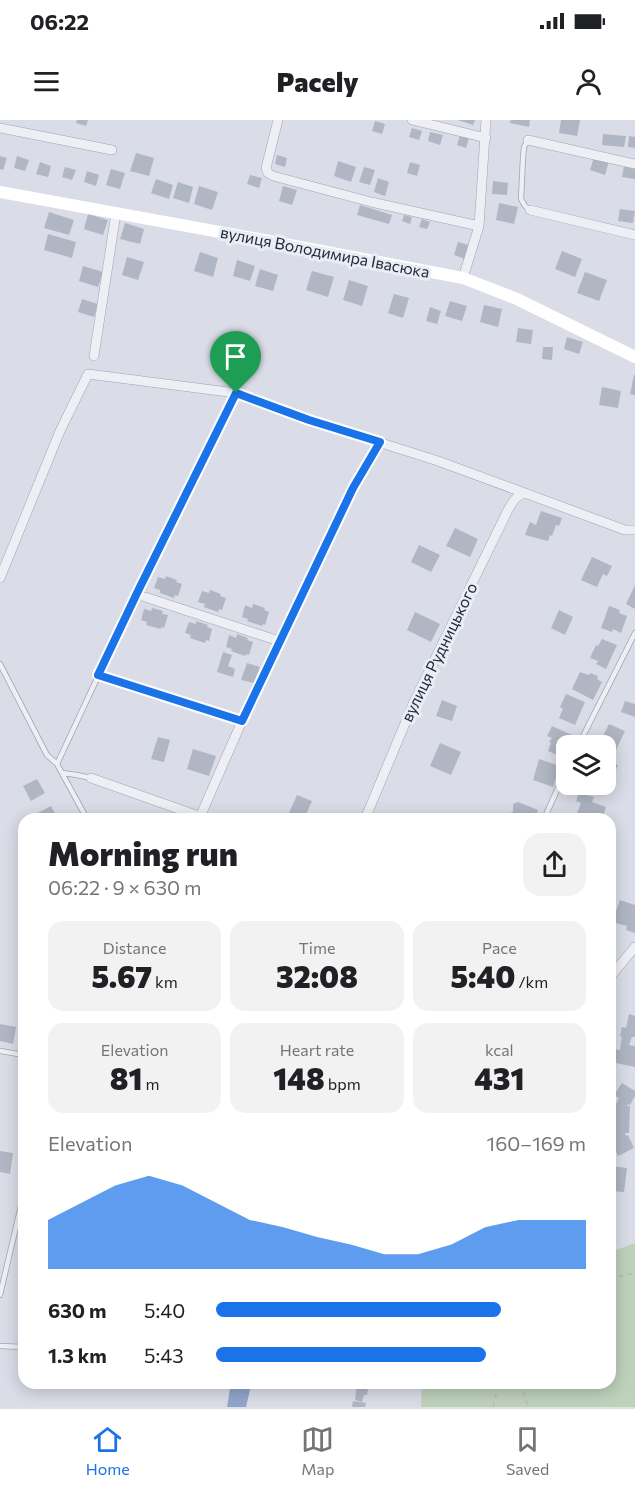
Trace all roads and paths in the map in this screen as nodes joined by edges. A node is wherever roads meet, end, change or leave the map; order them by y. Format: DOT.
graph roads {
  1 [pos="1,120"];
  2 [pos="278,120"];
  3 [pos="412,120"];
  4 [pos="486,120"];
  5 [pos="0,128"];
  6 [pos="486,138"];
  7 [pos="528,140"];
  8 [pos="112,150"];
  9 [pos="635,164"];
  10 [pos="0,192"];
  11 [pos="530,210"];
  12 [pos="116,213"];
  13 [pos="479,226"];
  14 [pos="635,235"];
  15 [pos="463,278"];
  16 [pos="94,356"];
  17 [pos="635,357"];
  18 [pos="236,393"];
  19 [pos="380,442"];
  20 [pos="525,493"];
  21 [pos="635,530"];
  22 [pos="0,578"];
  23 [pos="145,597"];
  24 [pos="635,633"];
  25 [pos="279,641"];
  26 [pos="0,664"];
  27 [pos="98,675"];
  28 [pos="242,721"];
  29 [pos="584,735"];
  30 [pos="57,764"];
  31 [pos="62,773"];
  32 [pos="91,778"];
  33 [pos="556,792"];
  34 [pos="84,813"];
  35 [pos="190,813"];
  36 [pos="206,813"];
  37 [pos="367,813"];
  38 [pos="547,813"];
  39 [pos="635,947"];
  40 [pos="616,970"];
  41 [pos="0,1051"];
  42 [pos="18,1055"];
  43 [pos="18,1218"];
  44 [pos="635,1273"];
  45 [pos="616,1277"];
  46 [pos="0,1295"];
  47 [pos="0,1346"];
  48 [pos="18,1347"];
  49 [pos="498,1389"];
  50 [pos="522,1389"];
  51 [pos="493,1407"];
  52 [pos="528,1407"];
  1 -- 5 [label="street"];
  2 -- 13 [label="street"];
  3 -- 6 [label="street"];
  4 -- 6 [label="street"];
  5 -- 8 [label="street"];
  6 -- 13 [label="street"];
  7 -- 9 [label="street"];
  7 -- 11 [label="lane"];
  10 -- 12 [label="street, вулиця Володимира Івасюка"];
  11 -- 14 [label="street"];
  12 -- 15 [label="street, вулиця Володимира Івасюка"];
  12 -- 16 [label="street"];
  13 -- 15 [label="street"];
  15 -- 17 [label="street, вулиця Володимира Івасюка"];
  18 -- 19 [label="street"];
  18 -- 22 [label="street"];
  18 -- 27 [label="lane"];
  19 -- 20 [label="street"];
  19 -- 25 [label="street"];
  20 -- 21 [label="street"];
  20 -- 37 [label="street, вулиця Рудницького"];
  23 -- 25 [label="street"];
  24 -- 29 [label="lane"];
  25 -- 28 [label="street"];
  26 -- 30 [label="lane"];
  27 -- 28 [label="street"];
  27 -- 30 [label="lane"];
  28 -- 36 [label="street"];
  30 -- 31 [label="lane"];
  31 -- 32 [label="lane"];
  31 -- 34 [label="lane"];
  32 -- 35 [label="street"];
  33 -- 38 [label="lane"];
  39 -- 40 [label="street"];
  41 -- 42 [label="lane"];
  43 -- 46 [label="lane"];
  44 -- 45 [label="path"];
  47 -- 48 [label="lane"];
  49 -- 51 [label="path"];
  50 -- 52 [label="path"];
}
